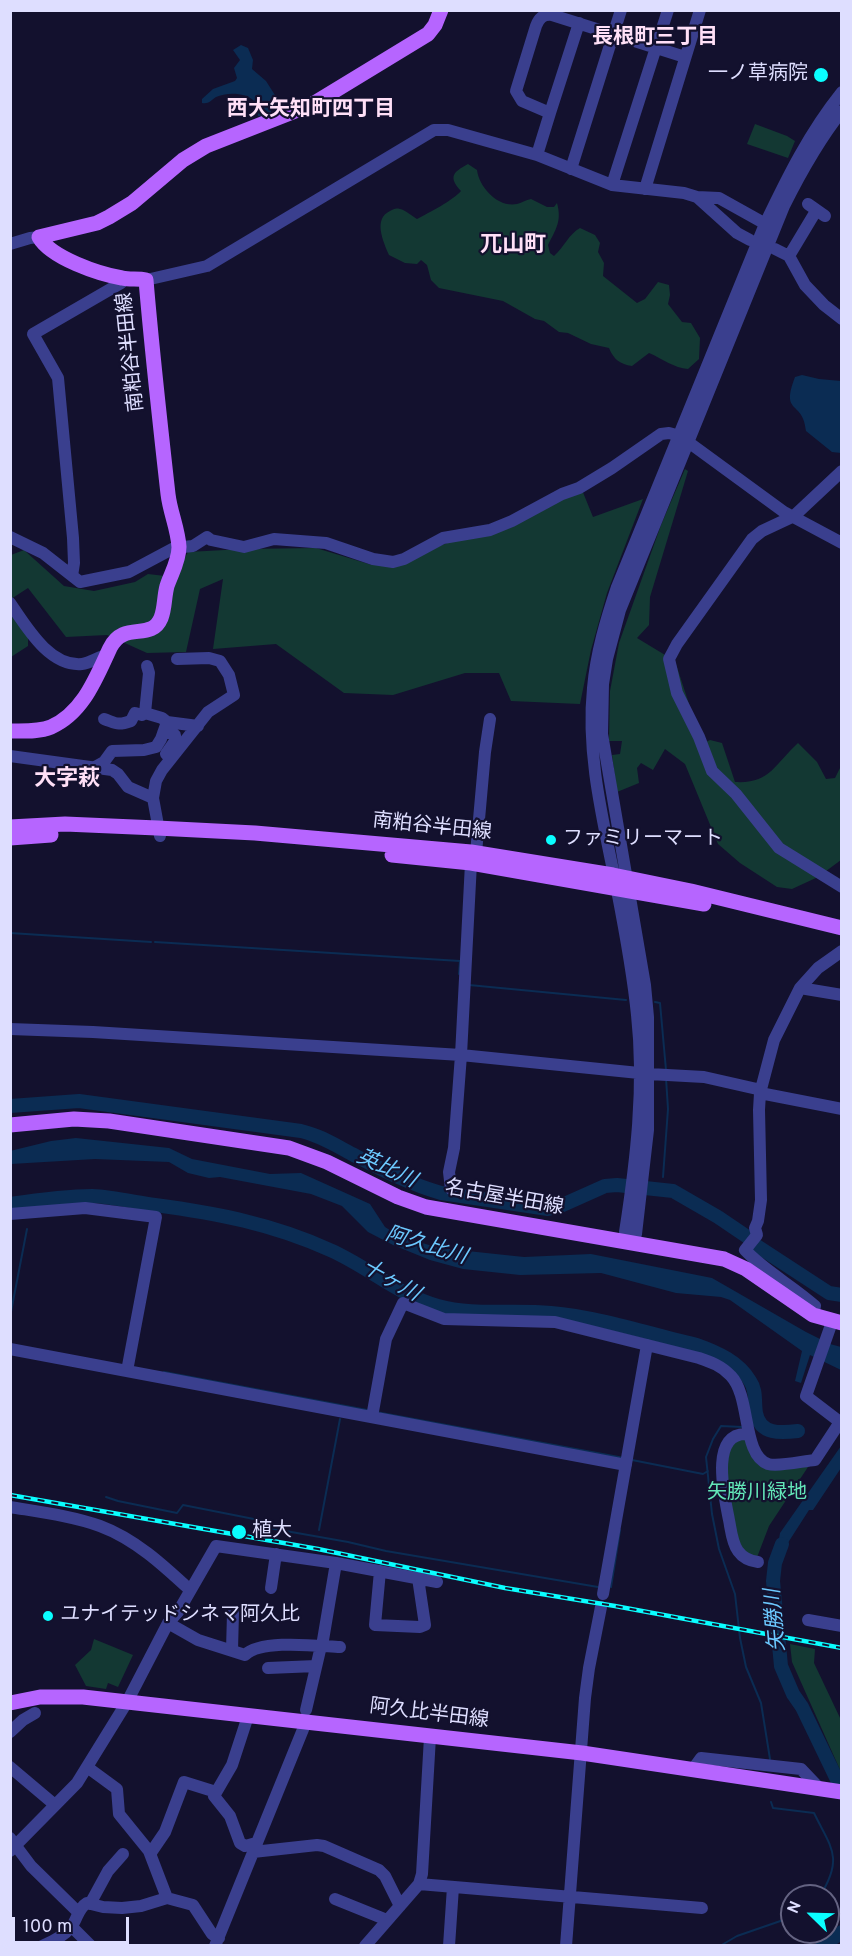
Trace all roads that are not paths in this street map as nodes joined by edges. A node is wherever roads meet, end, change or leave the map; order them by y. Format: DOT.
graph roads {
  1 [pos="441,10"];
  2 [pos="621,10"];
  3 [pos="668,10"];
  4 [pos="700,10"];
  5 [pos="579,23"];
  6 [pos="614,34"];
  7 [pos="656,48"];
  8 [pos="685,57"];
  9 [pos="842,92"];
  10 [pos="550,113"];
  11 [pos="840,116"];
  12 [pos="537,155"];
  13 [pos="570,169"];
  14 [pos="612,185"];
  15 [pos="645,189"];
  16 [pos="697,197"];
  17 [pos="816,210"];
  18 [pos="770,226"];
  19 [pos="39,237"];
  20 [pos="750,240"];
  21 [pos="10,244"];
  22 [pos="775,249"];
  23 [pos="789,256"];
  24 [pos="123,279"];
  25 [pos="146,280"];
  26 [pos="842,319"];
  27 [pos="684,439"];
  28 [pos="842,471"];
  29 [pos="794,516"];
  30 [pos="10,537"];
  31 [pos="842,543"];
  32 [pos="179,548"];
  33 [pos="72,576"];
  34 [pos="10,603"];
  35 [pos="108,655"];
  36 [pos="177,659"];
  37 [pos="147,666"];
  38 [pos="145,713"];
  39 [pos="104,719"];
  40 [pos="490,719"];
  41 [pos="198,726"];
  42 [pos="165,727"];
  43 [pos="10,731"];
  44 [pos="10,756"];
  45 [pos="94,767"];
  46 [pos="149,796"];
  47 [pos="10,827"];
  48 [pos="158,832"];
  49 [pos="10,838"];
  50 [pos="473,858"];
  51 [pos="621,883"];
  52 [pos="842,887"];
  53 [pos="842,928"];
  54 [pos="842,933"];
  55 [pos="842,951"];
  56 [pos="800,988"];
  57 [pos="842,995"];
  58 [pos="10,1029"];
  59 [pos="461,1055"];
  60 [pos="655,1075"];
  61 [pos="760,1093"];
  62 [pos="842,1109"];
  63 [pos="10,1125"];
  64 [pos="451,1189"];
  65 [pos="10,1214"];
  66 [pos="629,1242"];
  67 [pos="813,1315"];
  68 [pos="834,1326"];
  69 [pos="647,1345"];
  70 [pos="10,1349"];
  71 [pos="127,1371"];
  72 [pos="372,1417"];
  73 [pos="748,1434"];
  74 [pos="626,1465"];
  75 [pos="10,1507"];
  76 [pos="276,1554"];
  77 [pos="758,1562"];
  78 [pos="336,1563"];
  79 [pos="380,1571"];
  80 [pos="418,1578"];
  81 [pos="437,1582"];
  82 [pos="272,1588"];
  83 [pos="190,1590"];
  84 [pos="233,1614"];
  85 [pos="807,1620"];
  86 [pos="168,1623"];
  87 [pos="842,1626"];
  88 [pos="321,1646"];
  89 [pos="340,1647"];
  90 [pos="232,1650"];
  91 [pos="316,1666"];
  92 [pos="268,1668"];
  93 [pos="127,1702"];
  94 [pos="10,1703"];
  95 [pos="34,1713"];
  96 [pos="248,1716"];
  97 [pos="306,1716"];
  98 [pos="10,1732"];
  99 [pos="430,1737"];
  100 [pos="582,1753"];
  101 [pos="10,1767"];
  102 [pos="87,1767"];
  103 [pos="830,1791"];
  104 [pos="216,1792"];
  105 [pos="56,1805"];
  106 [pos="12,1845"];
  107 [pos="254,1848"];
  108 [pos="123,1854"];
  109 [pos="150,1854"];
  110 [pos="419,1884"];
  111 [pos="453,1887"];
  112 [pos="570,1897"];
  113 [pos="167,1898"];
  114 [pos="335,1899"];
  115 [pos="90,1904"];
  116 [pos="400,1906"];
  117 [pos="702,1908"];
  118 [pos="78,1912"];
  119 [pos="387,1920"];
  120 [pos="72,1927"];
  121 [pos="217,1942"];
  122 [pos="42,1946"];
  123 [pos="91,1946"];
  124 [pos="365,1946"];
  125 [pos="448,1946"];
  126 [pos="566,1946"];
  1 -- 19 [label="main road"];
  2 -- 6 [label="street"];
  3 -- 7 [label="street"];
  4 -- 8 [label="street"];
  5 -- 6 [label="street"];
  5 -- 10 [label="street"];
  5 -- 10 [label="street"];
  6 -- 7 [label="street"];
  6 -- 13 [label="street"];
  7 -- 8 [label="street"];
  7 -- 14 [label="street"];
  8 -- 15 [label="street"];
  9 -- 18 [label="street"];
  10 -- 12 [label="street"];
  11 -- 18 [label="street"];
  12 -- 13 [label="street"];
  12 -- 25 [label="street"];
  13 -- 14 [label="street"];
  14 -- 15 [label="street"];
  15 -- 16 [label="street"];
  16 -- 18 [label="street"];
  16 -- 20 [label="street"];
  17 -- 23 [label="street"];
  18 -- 27 [label="street"];
  19 -- 21 [label="street"];
  19 -- 24 [label="main road, 南粕谷半田線"];
  22 -- 23 [label="street"];
  23 -- 26 [label="street"];
  24 -- 25 [label="main road, 南粕谷半田線"];
  24 -- 33 [label="street"];
  25 -- 32 [label="main road, 南粕谷半田線"];
  27 -- 29 [label="street"];
  27 -- 32 [label="street"];
  27 -- 51 [label="street"];
  28 -- 29 [label="street"];
  29 -- 31 [label="street"];
  29 -- 52 [label="street"];
  30 -- 33 [label="street"];
  32 -- 33 [label="street"];
  32 -- 35 [label="main road, 南粕谷半田線"];
  34 -- 35 [label="street"];
  35 -- 43 [label="main road, 南粕谷半田線"];
  36 -- 41 [label="street"];
  37 -- 38 [label="street"];
  38 -- 39 [label="street"];
  38 -- 42 [label="street"];
  40 -- 50 [label="street"];
  41 -- 42 [label="street"];
  41 -- 46 [label="street"];
  42 -- 45 [label="street"];
  42 -- 46 [label="street"];
  44 -- 45 [label="street"];
  45 -- 46 [label="street"];
  46 -- 48 [label="street"];
  47 -- 48 [label="main road, 南粕谷半田線"];
  48 -- 49 [label="main road, 南粕谷半田線"];
  48 -- 50 [label="main road, 南粕谷半田線"];
  50 -- 51 [label="main road, 南粕谷半田線"];
  50 -- 59 [label="street"];
  51 -- 53 [label="main road, 南粕谷半田線"];
  51 -- 54 [label="main road, 南粕谷半田線"];
  51 -- 60 [label="street"];
  55 -- 56 [label="street"];
  56 -- 57 [label="street"];
  56 -- 61 [label="street"];
  58 -- 59 [label="street"];
  59 -- 60 [label="street"];
  59 -- 64 [label="street"];
  60 -- 61 [label="street"];
  60 -- 66 [label="street"];
  61 -- 62 [label="street"];
  61 -- 67 [label="street"];
  63 -- 66 [label="main road, 名古屋半田線"];
  65 -- 71 [label="street"];
  66 -- 67 [label="main road, 名古屋半田線"];
  67 -- 68 [label="main road, 名古屋半田線"];
  68 -- 73 [label="street"];
  69 -- 72 [label="street"];
  69 -- 73 [label="street"];
  69 -- 74 [label="street"];
  70 -- 71 [label="street"];
  71 -- 72 [label="street"];
  72 -- 74 [label="street"];
  73 -- 77 [label="street"];
  74 -- 100 [label="street"];
  75 -- 83 [label="street"];
  76 -- 78 [label="street"];
  76 -- 82 [label="street"];
  76 -- 83 [label="street"];
  78 -- 79 [label="street"];
  78 -- 88 [label="street"];
  79 -- 80 [label="street"];
  79 -- 80 [label="street"];
  80 -- 81 [label="street"];
  83 -- 86 [label="street"];
  84 -- 90 [label="street"];
  85 -- 87 [label="street"];
  86 -- 90 [label="street"];
  86 -- 93 [label="street"];
  88 -- 89 [label="street"];
  88 -- 90 [label="street"];
  88 -- 91 [label="street"];
  91 -- 92 [label="street"];
  91 -- 97 [label="street"];
  93 -- 94 [label="main road, 阿久比半田線"];
  93 -- 96 [label="main road, 阿久比半田線"];
  93 -- 102 [label="street"];
  95 -- 98 [label="street"];
  96 -- 97 [label="main road, 阿久比半田線"];
  96 -- 104 [label="street"];
  97 -- 99 [label="main road, 阿久比半田線"];
  97 -- 107 [label="street"];
  99 -- 100 [label="main road, 阿久比半田線"];
  99 -- 110 [label="street"];
  100 -- 103 [label="main road, 阿久比半田線"];
  100 -- 112 [label="street"];
  101 -- 105 [label="street"];
  102 -- 105 [label="street"];
  102 -- 109 [label="street"];
  104 -- 107 [label="street"];
  104 -- 109 [label="street"];
  105 -- 106 [label="street"];
  106 -- 118 [label="street"];
  107 -- 116 [label="street"];
  107 -- 121 [label="street"];
  108 -- 115 [label="street"];
  109 -- 113 [label="street"];
  110 -- 111 [label="street"];
  110 -- 116 [label="street"];
  111 -- 112 [label="street"];
  111 -- 125 [label="street"];
  112 -- 117 [label="street"];
  112 -- 126 [label="street"];
  113 -- 115 [label="street"];
  113 -- 121 [label="street"];
  114 -- 119 [label="street"];
  115 -- 118 [label="street"];
  116 -- 119 [label="street"];
  118 -- 120 [label="street"];
  119 -- 124 [label="street"];
  120 -- 122 [label="street"];
  120 -- 123 [label="street"];
}
